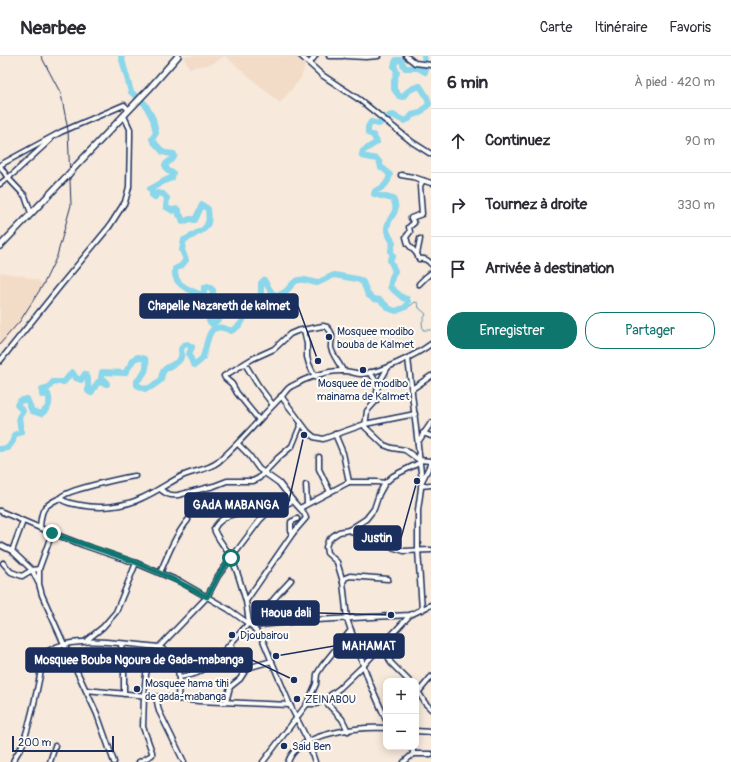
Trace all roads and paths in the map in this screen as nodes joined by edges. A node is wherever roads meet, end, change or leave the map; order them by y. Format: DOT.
graph roads {
  1 [pos="178,56"];
  2 [pos="301,56"];
  3 [pos="320,56"];
  4 [pos="329,56"];
  5 [pos="343,56"];
  6 [pos="346,56"];
  7 [pos="378,56"];
  8 [pos="406,56"];
  9 [pos="314,57"];
  10 [pos="310,63"];
  11 [pos="429,65"];
  12 [pos="131,108"];
  13 [pos="124,116"];
  14 [pos="55,135"];
  15 [pos="431,154"];
  16 [pos="0,165"];
  17 [pos="401,175"];
  18 [pos="8,178"];
  19 [pos="424,181"];
  20 [pos="1,182"];
  21 [pos="431,183"];
  22 [pos="16,186"];
  23 [pos="31,213"];
  24 [pos="420,239"];
  25 [pos="0,246"];
  26 [pos="417,254"];
  27 [pos="431,264"];
  28 [pos="431,273"];
  29 [pos="419,284"];
  30 [pos="304,330"];
  31 [pos="431,344"];
  32 [pos="408,358"];
  33 [pos="0,361"];
  34 [pos="245,364"];
  35 [pos="388,367"];
  36 [pos="344,371"];
  37 [pos="370,372"];
  38 [pos="431,376"];
  39 [pos="315,377"];
  40 [pos="378,385"];
  41 [pos="412,389"];
  42 [pos="281,396"];
  43 [pos="272,405"];
  44 [pos="415,414"];
  45 [pos="259,420"];
  46 [pos="431,423"];
  47 [pos="301,424"];
  48 [pos="365,424"];
  49 [pos="423,433"];
  50 [pos="335,434"];
  51 [pos="431,436"];
  52 [pos="418,442"];
  53 [pos="238,444"];
  54 [pos="319,457"];
  55 [pos="419,462"];
  56 [pos="431,462"];
  57 [pos="264,473"];
  58 [pos="135,476"];
  59 [pos="422,481"];
  60 [pos="349,482"];
  61 [pos="385,483"];
  62 [pos="306,485"];
  63 [pos="431,485"];
  64 [pos="421,486"];
  65 [pos="160,488"];
  66 [pos="330,492"];
  67 [pos="60,498"];
  68 [pos="293,501"];
  69 [pos="307,503"];
  70 [pos="300,508"];
  71 [pos="0,511"];
  72 [pos="267,514"];
  73 [pos="297,519"];
  74 [pos="188,520"];
  75 [pos="24,521"];
  76 [pos="40,528"];
  77 [pos="349,530"];
  78 [pos="52,533"];
  79 [pos="293,533"];
  80 [pos="0,545"];
  81 [pos="418,550"];
  82 [pos="431,550"];
  83 [pos="12,552"];
  84 [pos="231,558"];
  85 [pos="3,563"];
  86 [pos="136,563"];
  87 [pos="39,569"];
  88 [pos="32,570"];
  89 [pos="160,573"];
  90 [pos="388,579"];
  91 [pos="291,580"];
  92 [pos="343,582"];
  93 [pos="39,584"];
  94 [pos="207,597"];
  95 [pos="246,601"];
  96 [pos="431,605"];
  97 [pos="422,610"];
  98 [pos="410,615"];
  99 [pos="347,619"];
  100 [pos="250,625"];
  101 [pos="260,625"];
  102 [pos="351,630"];
  103 [pos="87,640"];
  104 [pos="64,644"];
  105 [pos="121,644"];
  106 [pos="230,644"];
  107 [pos="383,645"];
  108 [pos="159,647"];
  109 [pos="272,661"];
  110 [pos="363,666"];
  111 [pos="247,668"];
  112 [pos="179,677"];
  113 [pos="431,677"];
  114 [pos="407,678"];
  115 [pos="86,690"];
  116 [pos="419,690"];
  117 [pos="124,694"];
  118 [pos="419,694"];
  119 [pos="144,696"];
  120 [pos="156,697"];
  121 [pos="178,699"];
  122 [pos="324,700"];
  123 [pos="226,702"];
  124 [pos="307,704"];
  125 [pos="290,705"];
  126 [pos="431,709"];
  127 [pos="383,714"];
  128 [pos="296,717"];
  129 [pos="383,728"];
  130 [pos="419,730"];
  131 [pos="348,731"];
  132 [pos="431,732"];
  133 [pos="308,741"];
  134 [pos="55,746"];
  135 [pos="412,750"];
  136 [pos="413,754"];
  137 [pos="431,754"];
  138 [pos="13,762"];
  139 [pos="50,762"];
  140 [pos="114,762"];
  141 [pos="139,762"];
  142 [pos="184,762"];
  143 [pos="263,762"];
  144 [pos="288,762"];
  145 [pos="315,762"];
  146 [pos="404,762"];
  1 -- 12 [label="main road"];
  2 -- 10 [label="street"];
  3 -- 9 [label="street"];
  4 -- 5 [label="street"];
  6 -- 7 [label="street"];
  8 -- 11 [label="street"];
  9 -- 10 [label="street"];
  10 -- 15 [label="street"];
  12 -- 13 [label="main road"];
  12 -- 14 [label="street"];
  13 -- 23 [label="main road, bridge"];
  13 -- 33 [label="street"];
  14 -- 16 [label="street"];
  14 -- 18 [label="street"];
  16 -- 18 [label="street"];
  17 -- 19 [label="street"];
  18 -- 20 [label="street"];
  18 -- 22 [label="street"];
  19 -- 21 [label="street"];
  19 -- 26 [label="street"];
  20 -- 22 [label="street"];
  22 -- 23 [label="street"];
  23 -- 25 [label="main road"];
  24 -- 26 [label="street"];
  26 -- 27 [label="street"];
  28 -- 29 [label="street"];
  30 -- 34 [label="street"];
  30 -- 36 [label="street"];
  30 -- 39 [label="street"];
  31 -- 32 [label="street"];
  32 -- 35 [label="street"];
  32 -- 41 [label="street"];
  34 -- 43 [label="street"];
  34 -- 45 [label="street"];
  35 -- 37 [label="street"];
  35 -- 40 [label="street"];
  36 -- 37 [label="street"];
  36 -- 39 [label="street"];
  37 -- 40 [label="street"];
  38 -- 41 [label="street"];
  39 -- 42 [label="street"];
  40 -- 48 [label="street"];
  41 -- 44 [label="street"];
  42 -- 43 [label="street"];
  42 -- 47 [label="street"];
  43 -- 45 [label="street"];
  44 -- 48 [label="street"];
  44 -- 52 [label="street"];
  45 -- 53 [label="street"];
  46 -- 49 [label="street"];
  47 -- 50 [label="street"];
  47 -- 57 [label="street"];
  48 -- 50 [label="street"];
  48 -- 55 [label="street"];
  49 -- 51 [label="street"];
  49 -- 52 [label="street"];
  50 -- 60 [label="street"];
  52 -- 55 [label="street"];
  53 -- 57 [label="street"];
  53 -- 65 [label="street"];
  54 -- 66 [label="street"];
  55 -- 56 [label="street"];
  55 -- 59 [label="street"];
  55 -- 61 [label="street"];
  56 -- 59 [label="street"];
  57 -- 65 [label="street"];
  57 -- 68 [label="street"];
  58 -- 67 [label="street"];
  59 -- 64 [label="street"];
  60 -- 61 [label="street"];
  60 -- 66 [label="street"];
  61 -- 77 [label="street"];
  62 -- 69 [label="street"];
  63 -- 64 [label="street"];
  64 -- 81 [label="street"];
  65 -- 67 [label="street"];
  66 -- 69 [label="street"];
  67 -- 76 [label="street"];
  68 -- 70 [label="street"];
  68 -- 72 [label="street"];
  69 -- 70 [label="street"];
  70 -- 79 [label="street"];
  71 -- 75 [label="street"];
  72 -- 84 [label="street"];
  72 -- 84 [label="street"];
  73 -- 79 [label="street"];
  74 -- 89 [label="street"];
  75 -- 76 [label="street"];
  75 -- 83 [label="street"];
  76 -- 78 [label="street"];
  77 -- 81 [label="street"];
  77 -- 92 [label="street"];
  78 -- 86 [label="street"];
  78 -- 87 [label="street"];
  79 -- 95 [label="street"];
  80 -- 83 [label="street"];
  81 -- 82 [label="street"];
  81 -- 97 [label="street"];
  83 -- 88 [label="street"];
  84 -- 94 [label="street"];
  84 -- 95 [label="street"];
  85 -- 88 [label="street"];
  86 -- 89 [label="street"];
  86 -- 103 [label="street"];
  87 -- 88 [label="street"];
  87 -- 93 [label="street"];
  88 -- 93 [label="street"];
  89 -- 94 [label="street"];
  90 -- 92 [label="street"];
  91 -- 101 [label="street"];
  92 -- 99 [label="street"];
  93 -- 104 [label="street"];
  94 -- 100 [label="street"];
  94 -- 108 [label="street"];
  95 -- 100 [label="street"];
  96 -- 97 [label="street"];
  97 -- 98 [label="street"];
  98 -- 99 [label="street"];
  98 -- 107 [label="street"];
  99 -- 101 [label="street"];
  99 -- 102 [label="street"];
  100 -- 101 [label="street"];
  100 -- 106 [label="street"];
  100 -- 109 [label="street"];
  102 -- 110 [label="street"];
  102 -- 124 [label="street"];
  103 -- 104 [label="street"];
  103 -- 105 [label="street"];
  104 -- 115 [label="street"];
  104 -- 138 [label="street"];
  105 -- 108 [label="street"];
  105 -- 117 [label="street"];
  106 -- 111 [label="street"];
  106 -- 112 [label="street"];
  107 -- 110 [label="street"];
  107 -- 114 [label="street"];
  108 -- 112 [label="street"];
  108 -- 119 [label="street"];
  109 -- 111 [label="street"];
  109 -- 125 [label="street"];
  110 -- 122 [label="street"];
  110 -- 127 [label="street"];
  111 -- 123 [label="street"];
  112 -- 121 [label="street"];
  113 -- 116 [label="street"];
  115 -- 117 [label="street"];
  115 -- 140 [label="street"];
  117 -- 119 [label="street"];
  118 -- 126 [label="street"];
  119 -- 120 [label="street"];
  119 -- 141 [label="street"];
  120 -- 121 [label="street"];
  120 -- 142 [label="street"];
  121 -- 123 [label="street"];
  122 -- 124 [label="street"];
  122 -- 131 [label="street"];
  123 -- 125 [label="street"];
  124 -- 128 [label="street"];
  125 -- 128 [label="street"];
  128 -- 133 [label="street"];
  128 -- 143 [label="street"];
  129 -- 131 [label="street"];
  130 -- 132 [label="street"];
  131 -- 133 [label="street"];
  133 -- 144 [label="street"];
  133 -- 145 [label="street"];
  134 -- 139 [label="street"];
  135 -- 136 [label="street"];
  136 -- 137 [label="street"];
  136 -- 146 [label="street"];
}
